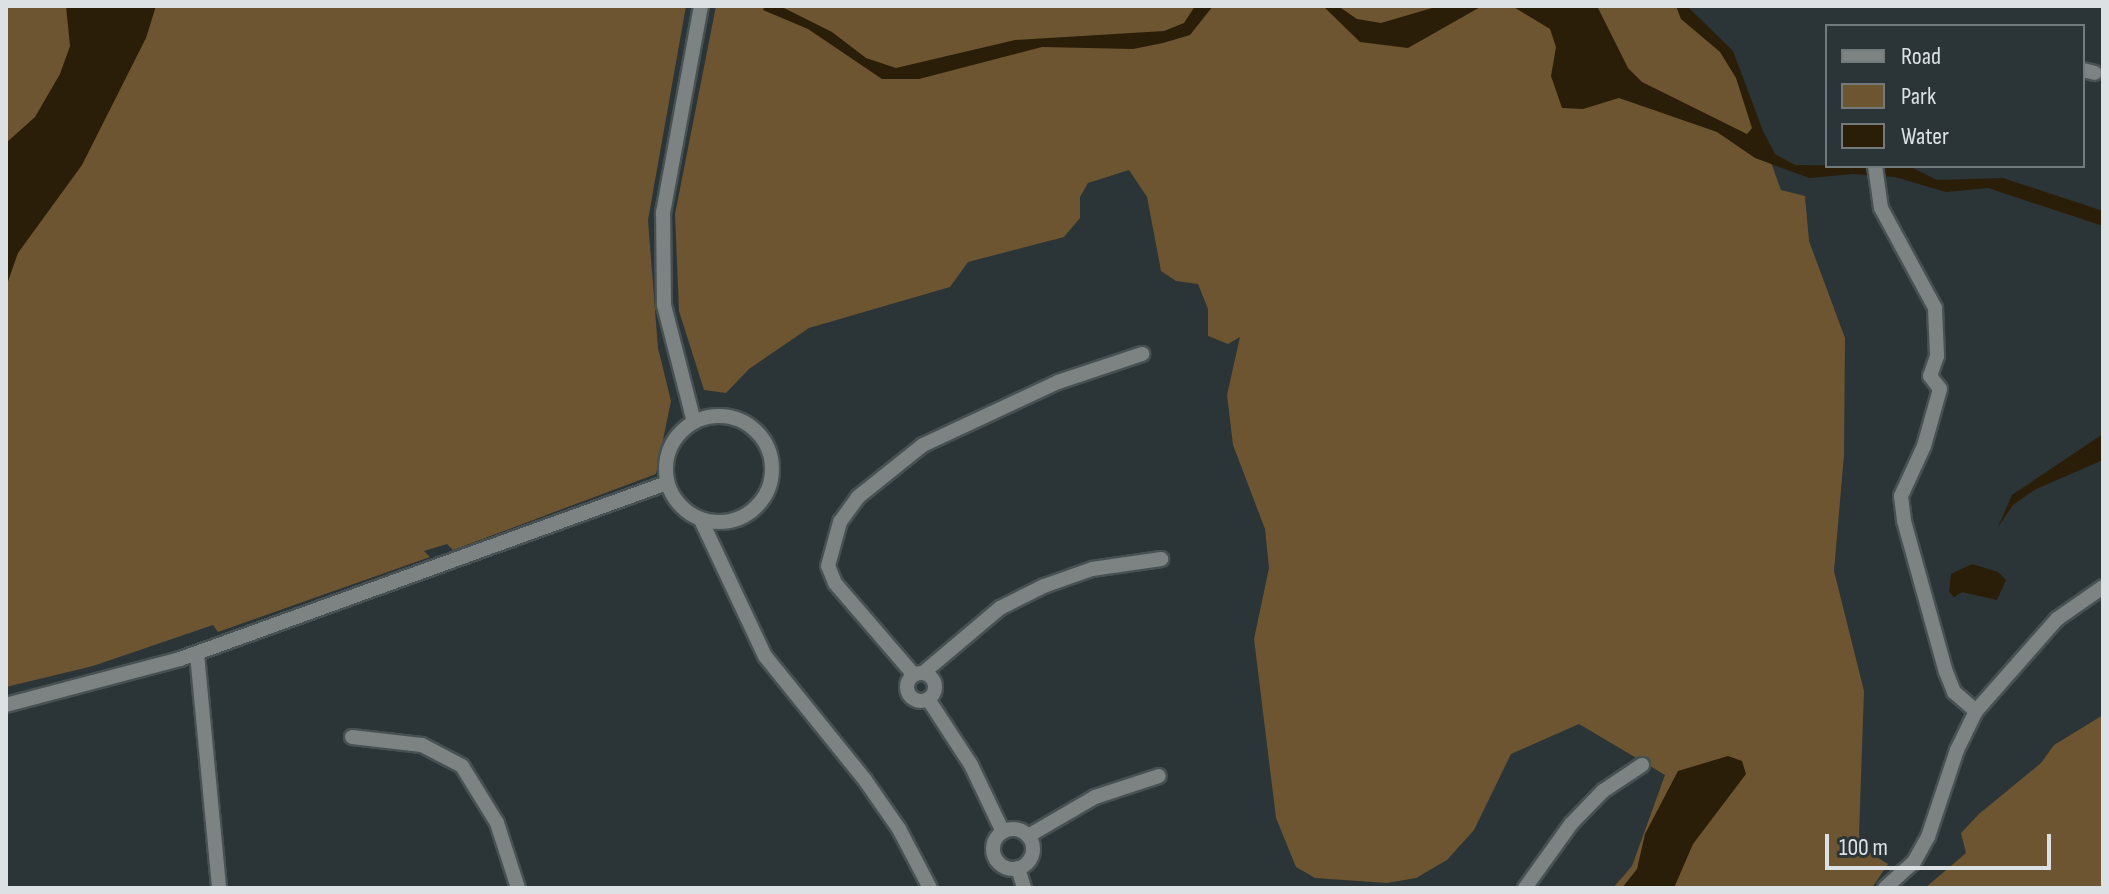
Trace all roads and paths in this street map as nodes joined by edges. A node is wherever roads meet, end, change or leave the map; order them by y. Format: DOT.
graph roads {
  1 [pos="701,6"];
  2 [pos="1875,168"];
  3 [pos="1142,354"];
  4 [pos="694,422"];
  5 [pos="667,483"];
  6 [pos="701,520"];
  7 [pos="1161,559"];
  8 [pos="2103,587"];
  9 [pos="197,654"];
  10 [pos="918,674"];
  11 [pos="928,699"];
  12 [pos="6,705"];
  13 [pos="1976,711"];
  14 [pos="352,737"];
  15 [pos="1642,765"];
  16 [pos="1159,776"];
  17 [pos="1003,832"];
  18 [pos="1028,836"];
  19 [pos="1018,868"];
  20 [pos="219,888"];
  21 [pos="518,888"];
  22 [pos="930,888"];
  23 [pos="1024,888"];
  24 [pos="1525,888"];
  25 [pos="1885,888"];
  1 -- 4 [label="street"];
  2 -- 13 [label="street"];
  3 -- 10 [label="street"];
  4 -- 5 [label="street"];
  4 -- 6 [label="street"];
  5 -- 6 [label="street"];
  5 -- 9 [label="street"];
  6 -- 22 [label="street"];
  7 -- 10 [label="street"];
  8 -- 13 [label="street"];
  9 -- 12 [label="street"];
  9 -- 20 [label="street"];
  10 -- 11 [label="street"];
  10 -- 11 [label="street"];
  11 -- 17 [label="street"];
  13 -- 25 [label="street"];
  14 -- 21 [label="street"];
  15 -- 24 [label="street"];
  16 -- 18 [label="street"];
  17 -- 18 [label="street"];
  17 -- 19 [label="street"];
  18 -- 19 [label="street"];
  19 -- 23 [label="street"];
}
